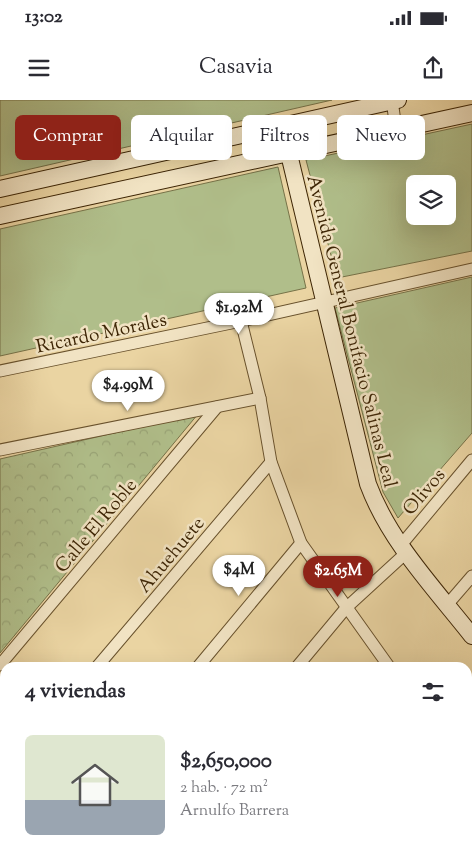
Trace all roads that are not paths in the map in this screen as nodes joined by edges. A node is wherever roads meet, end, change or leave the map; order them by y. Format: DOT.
graph roads {
  1 [pos="394,100"];
  2 [pos="472,113"];
  3 [pos="327,115"];
  4 [pos="395,115"];
  5 [pos="425,123"];
  6 [pos="242,134"];
  7 [pos="254,160"];
  8 [pos="292,160"];
  9 [pos="0,189"];
  10 [pos="0,216"];
  11 [pos="472,269"];
  12 [pos="324,302"];
  13 [pos="241,321"];
  14 [pos="0,371"];
  15 [pos="260,398"];
  16 [pos="217,407"];
  17 [pos="0,450"];
  18 [pos="472,460"];
  19 [pos="271,462"];
  20 [pos="301,543"];
  21 [pos="403,549"];
  22 [pos="472,576"];
  23 [pos="447,605"];
  24 [pos="346,608"];
  25 [pos="472,636"];
  26 [pos="3,662"];
  27 [pos="101,662"];
  28 [pos="202,662"];
  29 [pos="301,662"];
  30 [pos="386,662"];
  1 -- 3 [label="street"];
  1 -- 4 [label="street"];
  2 -- 5 [label="street"];
  6 -- 9 [label="street"];
  7 -- 10 [label="street"];
  8 -- 12 [label="street, Avenida General Bonifacio Salinas Leal"];
  11 -- 12 [label="street, Ricardo Morales"];
  12 -- 13 [label="street, Ricardo Morales"];
  12 -- 21 [label="street, Avenida General Bonifacio Salinas Leal"];
  13 -- 14 [label="street, Ricardo Morales"];
  13 -- 15 [label="street"];
  15 -- 16 [label="street"];
  15 -- 19 [label="street"];
  16 -- 17 [label="street"];
  16 -- 26 [label="street, Calle El Roble"];
  18 -- 21 [label="street, Olivos"];
  19 -- 20 [label="street"];
  19 -- 27 [label="street, Ahuehuete"];
  20 -- 24 [label="street"];
  20 -- 28 [label="street"];
  21 -- 23 [label="street, Avenida General Bonifacio Salinas Leal"];
  21 -- 24 [label="street, Olivos"];
  22 -- 23 [label="street"];
  23 -- 25 [label="street, Avenida General Bonifacio Salinas Leal"];
  24 -- 29 [label="street, Olivos"];
  24 -- 30 [label="street"];
}
